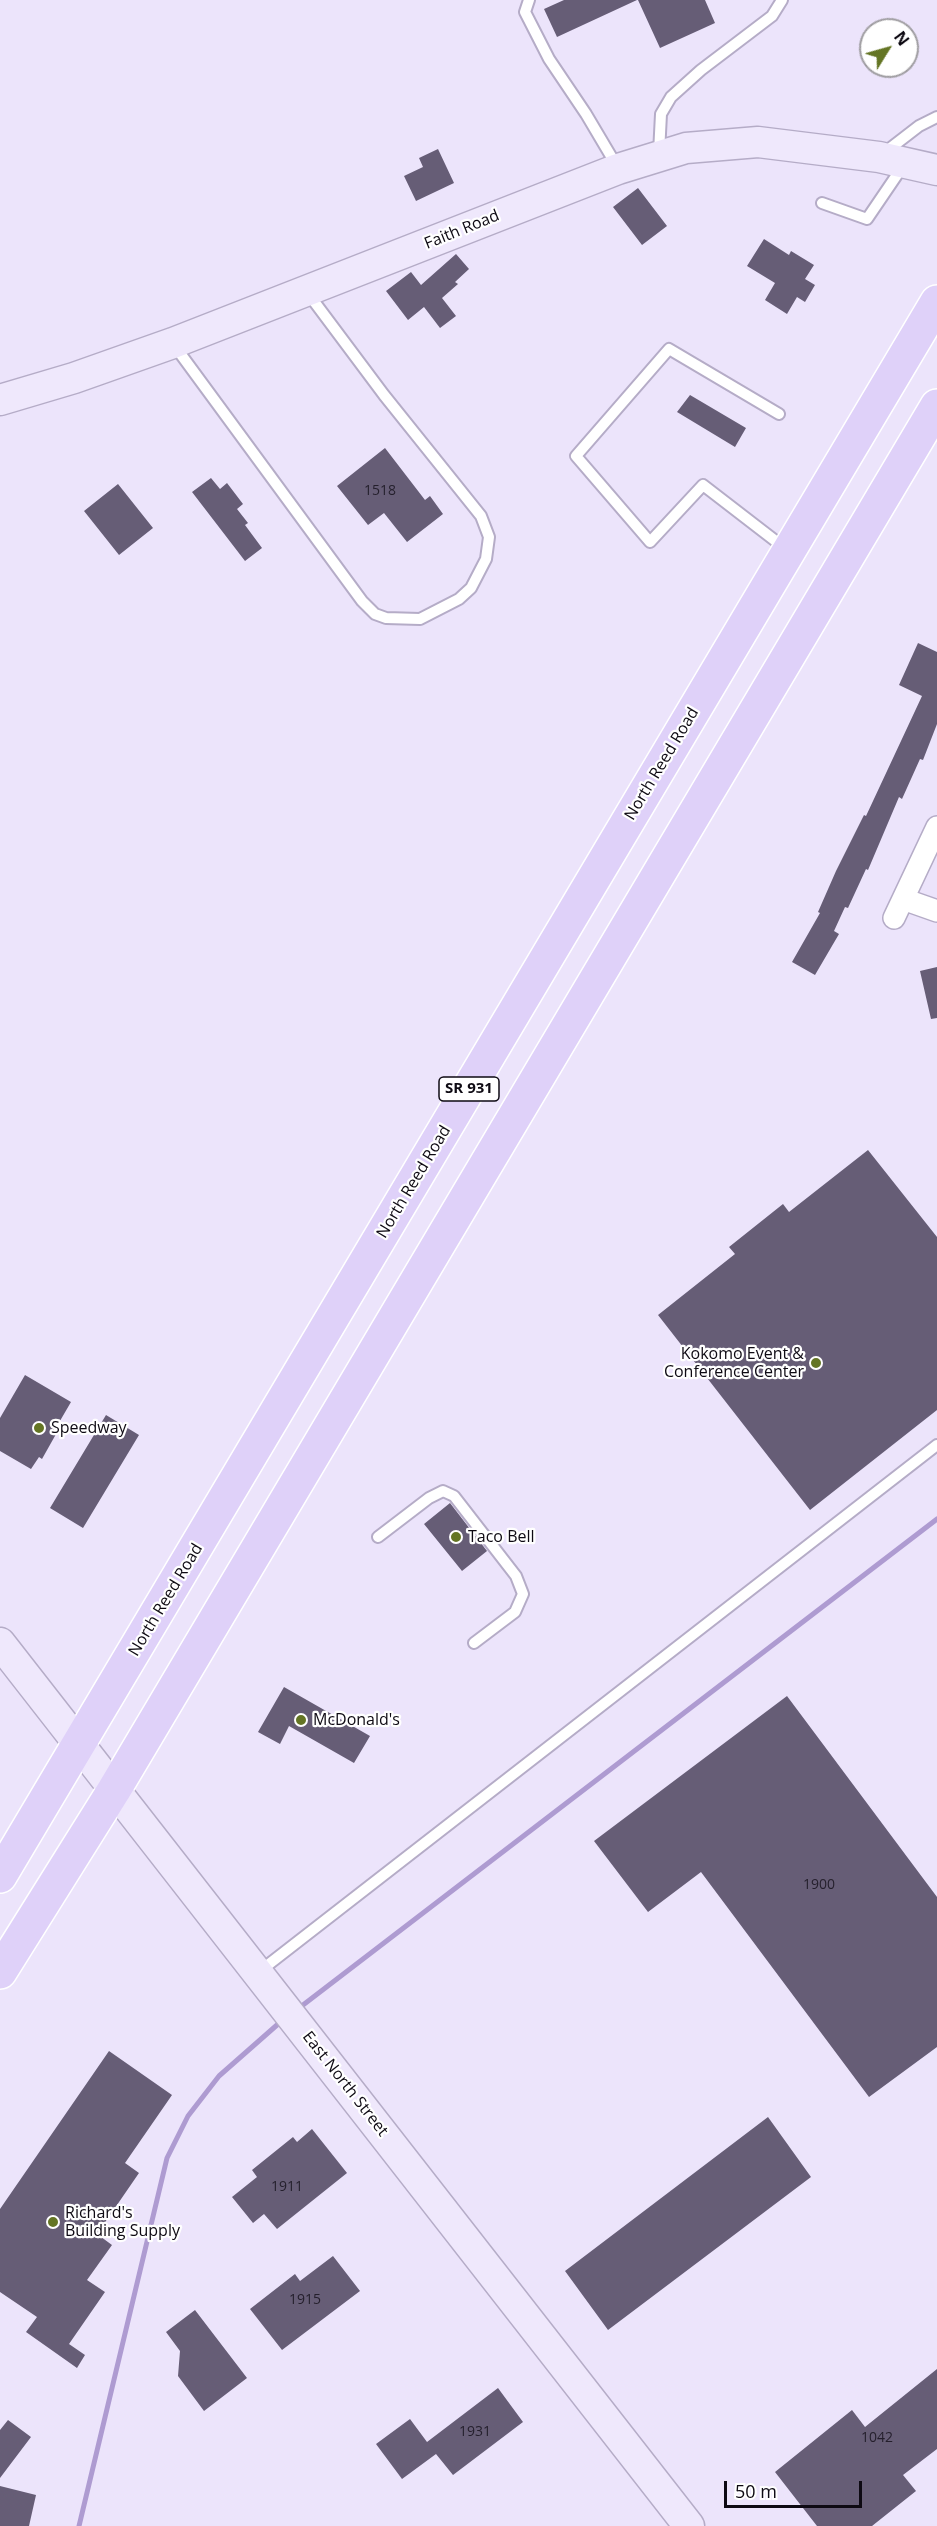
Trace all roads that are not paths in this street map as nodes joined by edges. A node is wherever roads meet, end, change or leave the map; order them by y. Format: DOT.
graph roads {
  1 [pos="529,0"];
  2 [pos="782,0"];
  3 [pos="937,117"];
  4 [pos="659,156"];
  5 [pos="893,159"];
  6 [pos="618,168"];
  7 [pos="937,170"];
  8 [pos="822,203"];
  9 [pos="307,291"];
  10 [pos="937,302"];
  11 [pos="173,342"];
  12 [pos="0,400"];
  13 [pos="937,406"];
  14 [pos="779,414"];
  15 [pos="789,552"];
  16 [pos="937,827"];
  17 [pos="937,910"];
  18 [pos="937,1445"];
  19 [pos="378,1537"];
  20 [pos="0,1642"];
  21 [pos="474,1643"];
  22 [pos="80,1746"];
  23 [pos="114,1790"];
  24 [pos="0,1876"];
  25 [pos="0,1972"];
  26 [pos="257,1972"];
  27 [pos="689,2526"];
  1 -- 6 [label="lane"];
  2 -- 4 [label="lane"];
  3 -- 5 [label="lane"];
  4 -- 5 [label="street, Faith Road"];
  4 -- 6 [label="street, Faith Road"];
  5 -- 7 [label="street, Faith Road"];
  5 -- 8 [label="lane"];
  6 -- 9 [label="street, Faith Road"];
  9 -- 11 [label="street, Faith Road"];
  9 -- 11 [label="lane"];
  10 -- 15 [label="main road, North Reed Road / SR 931"];
  11 -- 12 [label="street, Faith Road"];
  13 -- 23 [label="main road, SR 931"];
  14 -- 15 [label="lane"];
  15 -- 22 [label="main road, North Reed Road / SR 931"];
  16 -- 17 [label="street"];
  18 -- 26 [label="lane"];
  19 -- 21 [label="lane"];
  20 -- 22 [label="street, East North Street"];
  22 -- 23 [label="street, East North Street"];
  22 -- 24 [label="main road, North Reed Road / SR 931"];
  23 -- 25 [label="main road, SR 931"];
  23 -- 26 [label="street, East North Street"];
  26 -- 27 [label="street, East North Street"];
}
